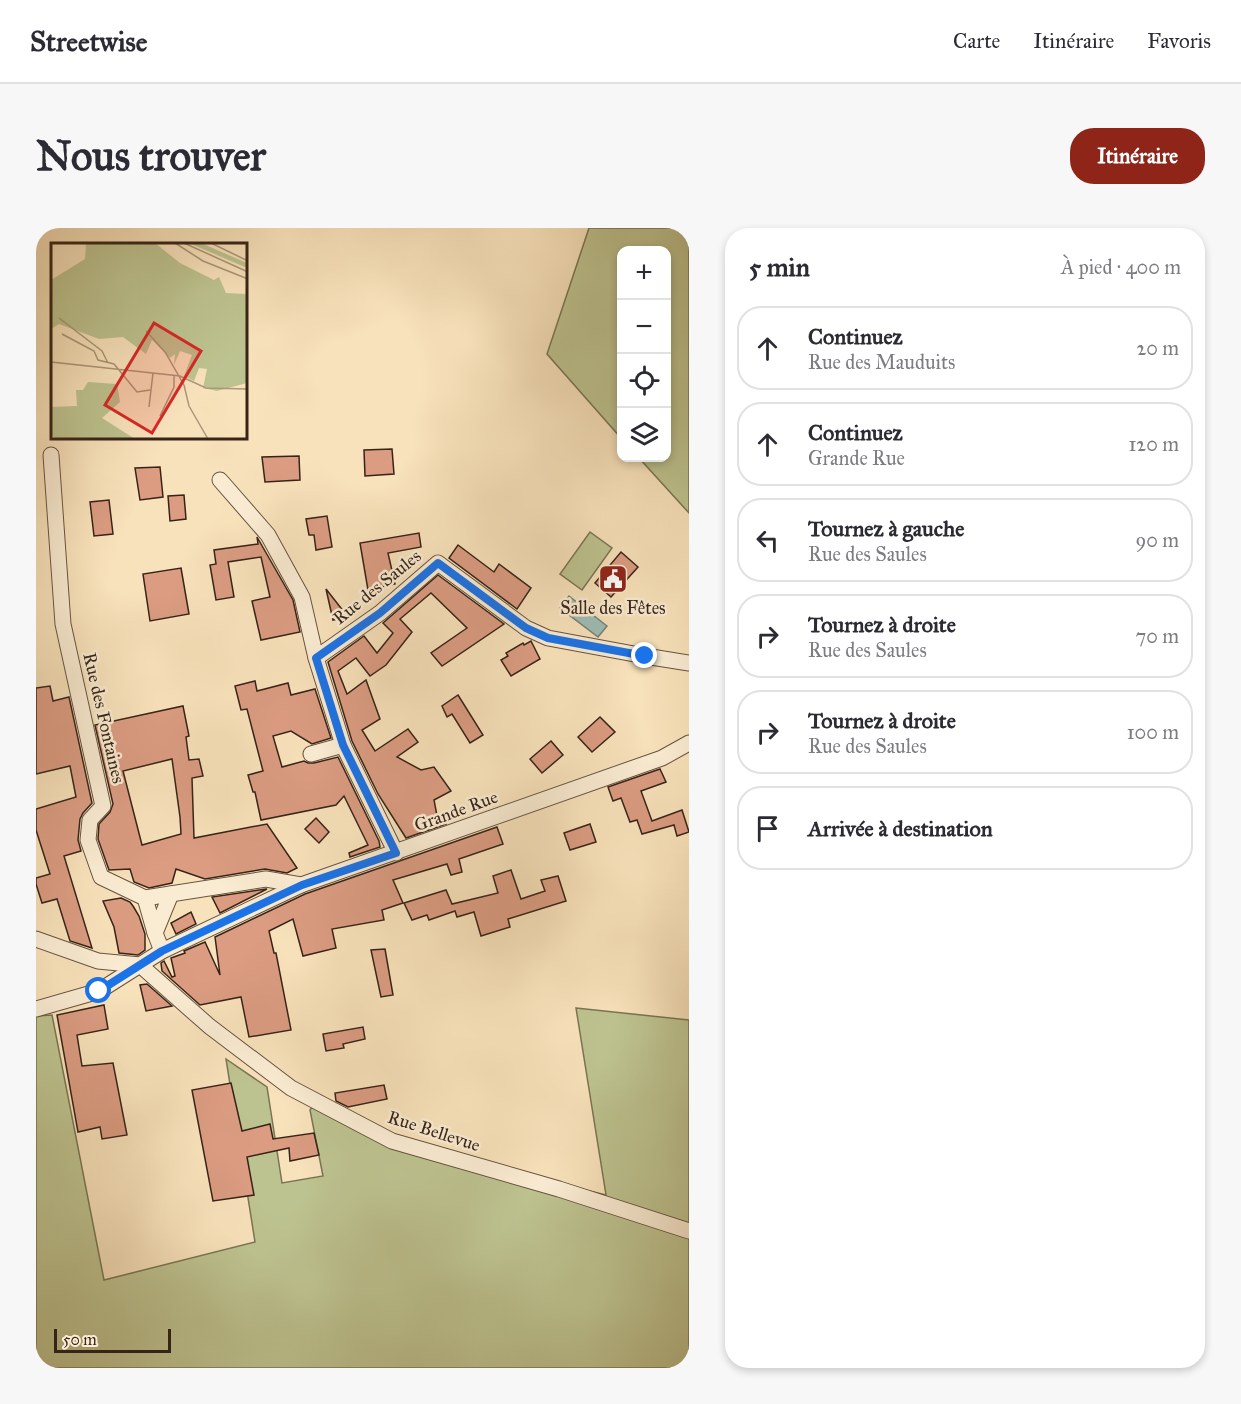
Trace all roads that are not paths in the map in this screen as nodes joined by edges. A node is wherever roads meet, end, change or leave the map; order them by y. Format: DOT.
graph roads {
  1 [pos="51,455"];
  2 [pos="220,480"];
  3 [pos="316,658"];
  4 [pos="689,663"];
  5 [pos="689,743"];
  6 [pos="343,745"];
  7 [pos="311,754"];
  8 [pos="396,853"];
  9 [pos="302,885"];
  10 [pos="171,894"];
  11 [pos="145,898"];
  12 [pos="155,933"];
  13 [pos="36,939"];
  14 [pos="162,951"];
  15 [pos="141,965"];
  16 [pos="36,1009"];
  17 [pos="689,1231"];
  1 -- 11 [label="street, Rue des Fontaines"];
  2 -- 3 [label="street"];
  3 -- 4 [label="street, Rue des Saules"];
  3 -- 6 [label="street"];
  5 -- 8 [label="street, Grande Rue"];
  6 -- 7 [label="street"];
  6 -- 8 [label="street"];
  8 -- 9 [label="street, Grande Rue"];
  9 -- 10 [label="street"];
  9 -- 14 [label="street, Grande Rue"];
  10 -- 11 [label="street"];
  10 -- 12 [label="street"];
  11 -- 12 [label="street"];
  12 -- 14 [label="street"];
  13 -- 15 [label="street"];
  14 -- 15 [label="street, Grande Rue"];
  15 -- 16 [label="street, Grande Rue"];
  15 -- 17 [label="street, Rue Bellevue"];
}
